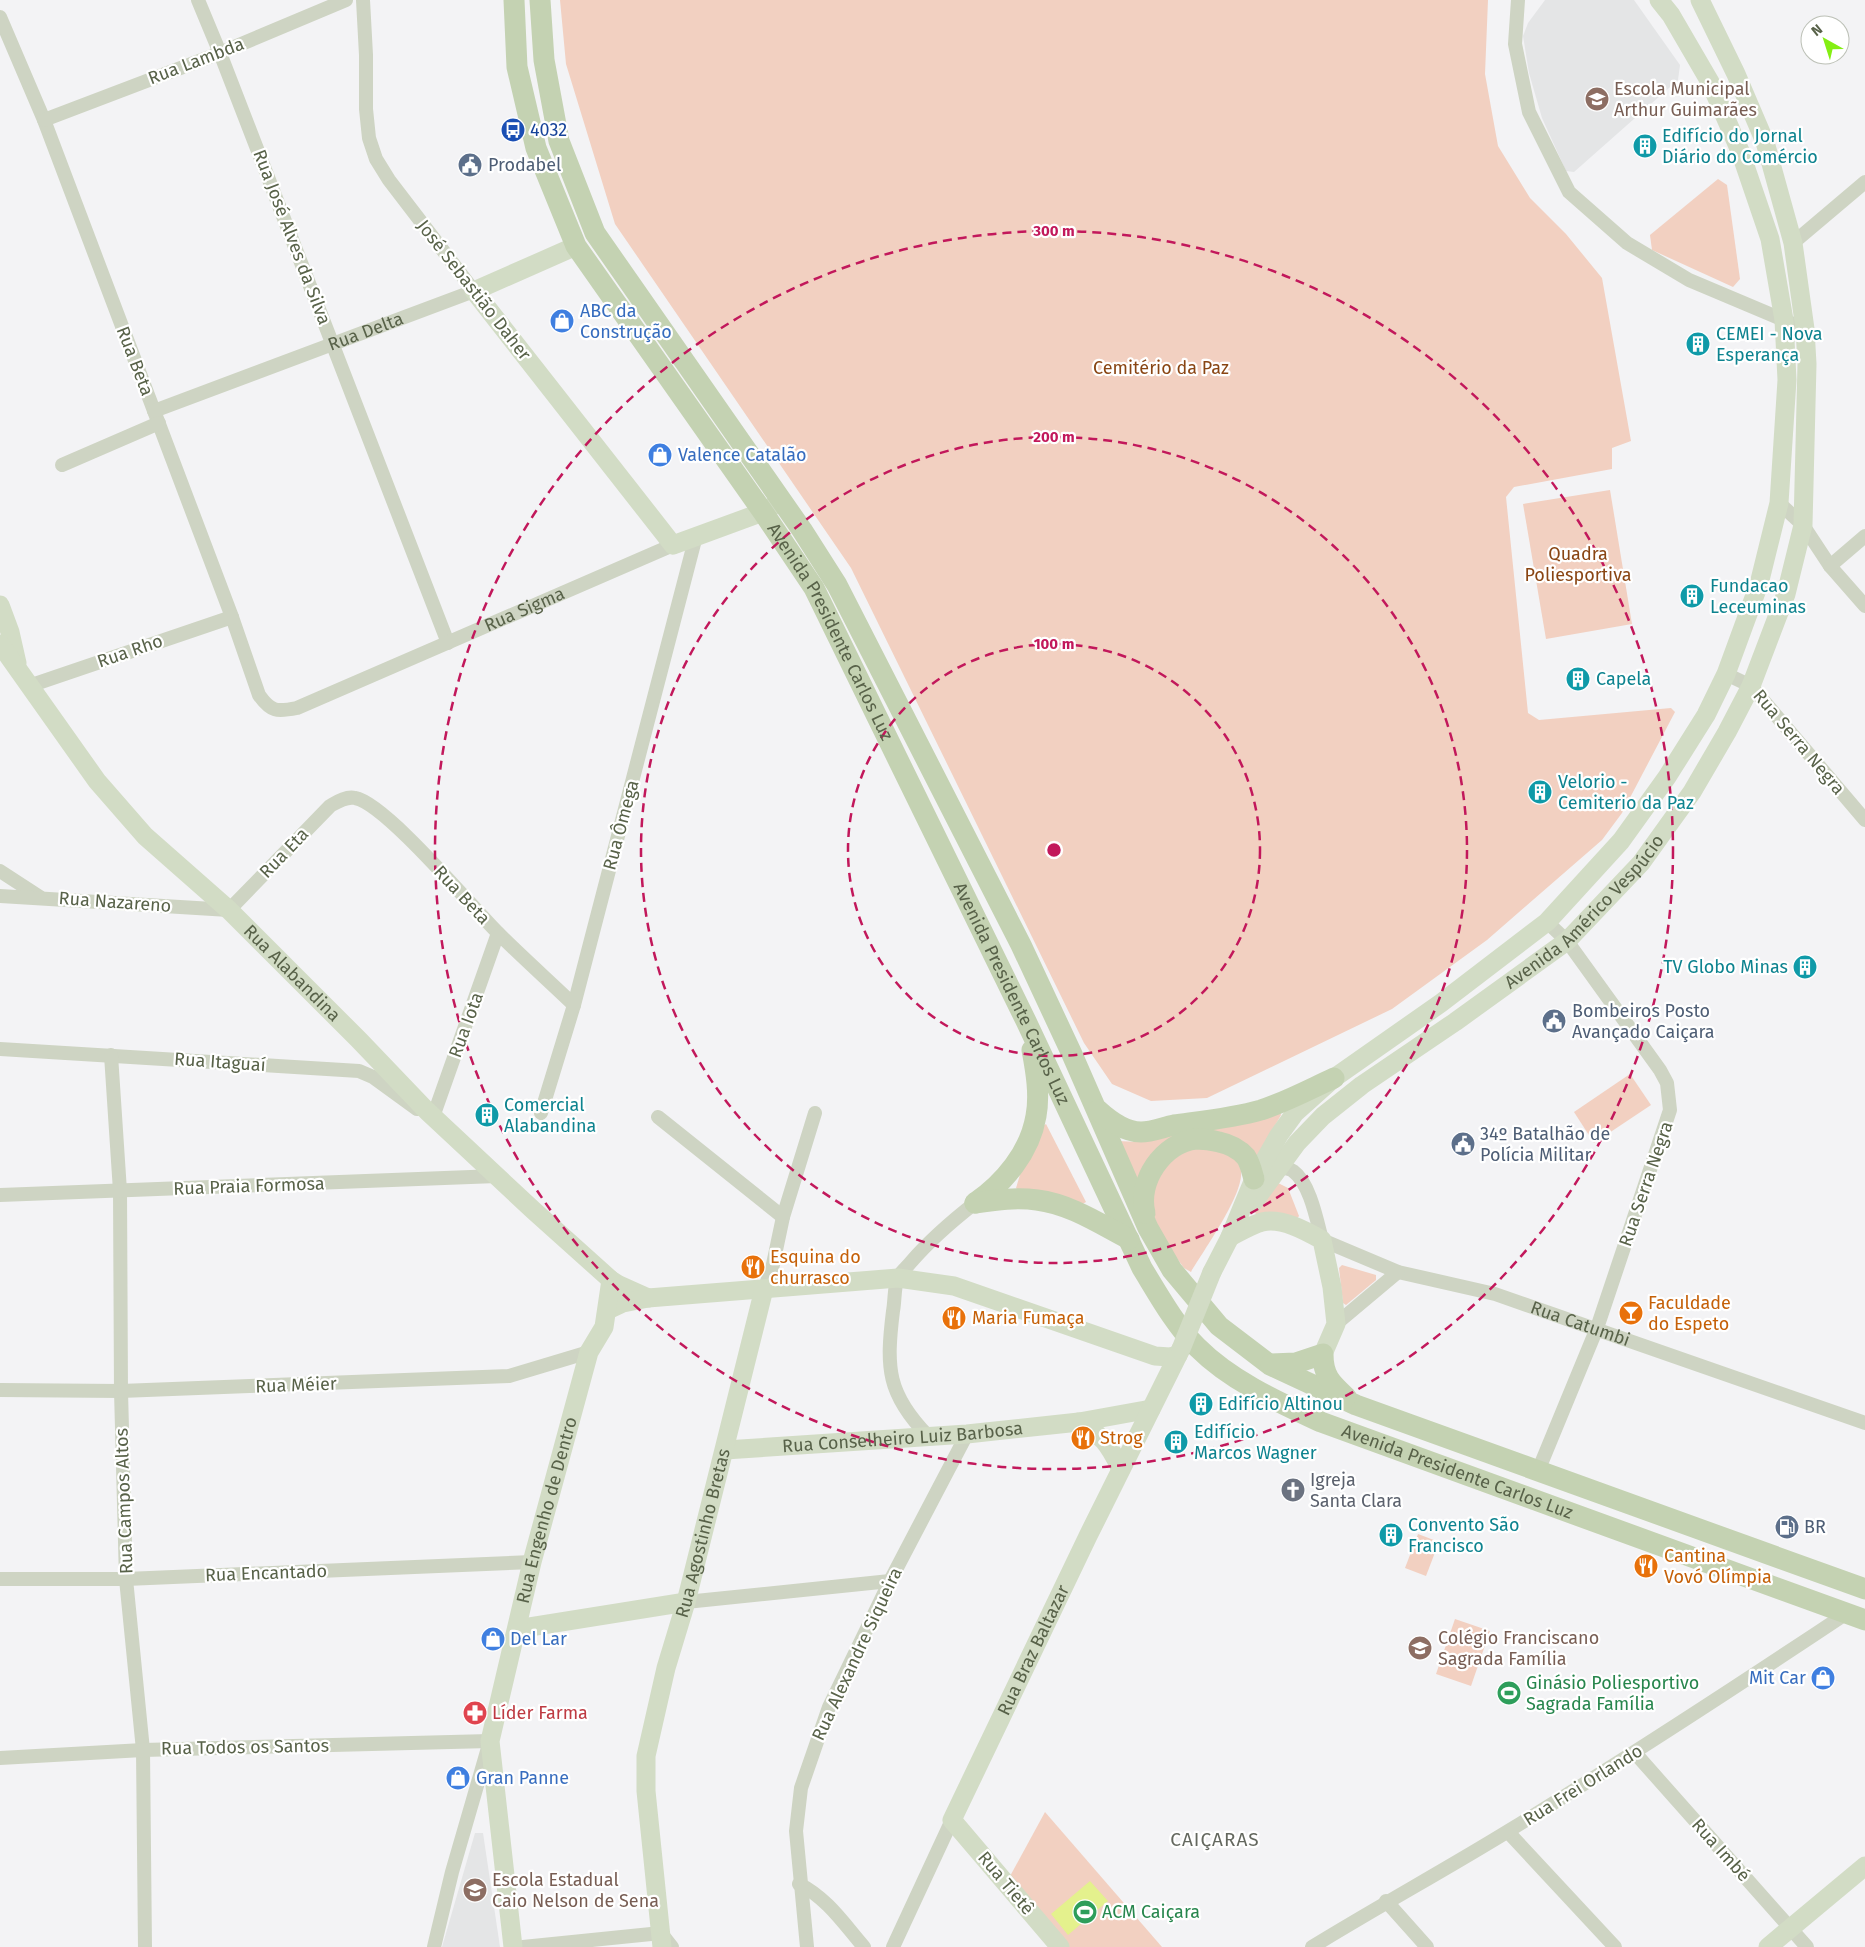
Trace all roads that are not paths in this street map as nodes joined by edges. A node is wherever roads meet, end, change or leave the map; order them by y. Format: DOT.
graph roads {
  1 [pos="198,0"];
  2 [pos="346,0"];
  3 [pos="363,0"];
  4 [pos="514,0"];
  5 [pos="540,0"];
  6 [pos="1518,0"];
  7 [pos="1659,0"];
  8 [pos="1700,0"];
  9 [pos="0,17"];
  10 [pos="220,53"];
  11 [pos="44,120"];
  12 [pos="1765,142"];
  13 [pos="1740,151"];
  14 [pos="1865,182"];
  15 [pos="1794,243"];
  16 [pos="576,246"];
  17 [pos="474,291"];
  18 [pos="1784,320"];
  19 [pos="1805,329"];
  20 [pos="333,344"];
  21 [pos="157,417"];
  22 [pos="62,465"];
  23 [pos="1779,503"];
  24 [pos="772,506"];
  25 [pos="1803,526"];
  26 [pos="696,536"];
  27 [pos="1865,536"];
  28 [pos="674,545"];
  29 [pos="1830,566"];
  30 [pos="0,605"];
  31 [pos="1865,606"];
  32 [pos="232,617"];
  33 [pos="448,643"];
  34 [pos="0,644"];
  35 [pos="18,670"];
  36 [pos="1726,674"];
  37 [pos="29,686"];
  38 [pos="1752,686"];
  39 [pos="267,706"];
  40 [pos="342,799"];
  41 [pos="1865,820"];
  42 [pos="0,871"];
  43 [pos="0,896"];
  44 [pos="40,898"];
  45 [pos="229,910"];
  46 [pos="1548,922"];
  47 [pos="498,933"];
  48 [pos="1567,941"];
  49 [pos="574,1005"];
  50 [pos="1026,1021"];
  51 [pos="0,1049"];
  52 [pos="111,1055"];
  53 [pos="1334,1078"];
  54 [pos="1096,1108"];
  55 [pos="430,1114"];
  56 [pos="541,1114"];
  57 [pos="658,1118"];
  58 [pos="812,1119"];
  59 [pos="1278,1167"];
  60 [pos="497,1176"];
  61 [pos="1254,1179"];
  62 [pos="120,1191"];
  63 [pos="0,1195"];
  64 [pos="975,1203"];
  65 [pos="783,1217"];
  66 [pos="1148,1228"];
  67 [pos="1230,1237"];
  68 [pos="1129,1239"];
  69 [pos="1322,1240"];
  70 [pos="1398,1272"];
  71 [pos="898,1278"];
  72 [pos="611,1280"];
  73 [pos="764,1289"];
  74 [pos="648,1298"];
  75 [pos="608,1310"];
  76 [pos="1336,1324"];
  77 [pos="1597,1328"];
  78 [pos="589,1352"];
  79 [pos="1179,1352"];
  80 [pos="1323,1354"];
  81 [pos="1155,1356"];
  82 [pos="1270,1364"];
  83 [pos="1166,1379"];
  84 [pos="0,1390"];
  85 [pos="121,1391"];
  86 [pos="1356,1406"];
  87 [pos="1151,1409"];
  88 [pos="1078,1422"];
  89 [pos="1865,1423"];
  90 [pos="966,1434"];
  91 [pos="928,1436"];
  92 [pos="725,1450"];
  93 [pos="1121,1468"];
  94 [pos="1538,1471"];
  95 [pos="532,1562"];
  96 [pos="0,1579"];
  97 [pos="126,1579"];
  98 [pos="890,1581"];
  99 [pos="1865,1589"];
  100 [pos="686,1602"];
  101 [pos="1856,1617"];
  102 [pos="517,1629"];
  103 [pos="490,1742"];
  104 [pos="143,1750"];
  105 [pos="1635,1753"];
  106 [pos="0,1758"];
  107 [pos="952,1820"];
  108 [pos="1508,1832"];
  109 [pos="1865,1866"];
  110 [pos="800,1884"];
  111 [pos="1386,1901"];
  112 [pos="1791,1928"];
  113 [pos="665,1942"];
  114 [pos="145,1947"];
  115 [pos="434,1947"];
  116 [pos="513,1947"];
  117 [pos="523,1947"];
  118 [pos="806,1947"];
  119 [pos="864,1947"];
  120 [pos="893,1947"];
  121 [pos="1060,1947"];
  122 [pos="1312,1947"];
  123 [pos="1428,1947"];
  124 [pos="1615,1947"];
  125 [pos="1768,1947"];
  126 [pos="1807,1947"];
  1 -- 10 [label="street, Rua José Alves da Silva"];
  2 -- 10 [label="street, Rua Lambda"];
  3 -- 17 [label="street, José Sebastião Daher"];
  4 -- 16 [label="main road, Avenida Presidente Carlos Luz"];
  5 -- 24 [label="main road, Avenida Presidente Carlos Luz"];
  6 -- 18 [label="street"];
  7 -- 13 [label="street, Avenida Américo Vespúcio"];
  8 -- 12 [label="street, Avenida Américo Vespúcio"];
  9 -- 11 [label="street, Rua Beta"];
  10 -- 11 [label="street, Rua Lambda"];
  10 -- 20 [label="street, Rua José Alves da Silva"];
  11 -- 21 [label="street, Rua Beta"];
  12 -- 13 [label="street"];
  12 -- 15 [label="street, Avenida Américo Vespúcio"];
  13 -- 18 [label="street, Avenida Américo Vespúcio"];
  14 -- 15 [label="street"];
  15 -- 19 [label="street, Avenida Américo Vespúcio"];
  16 -- 17 [label="street, Rua Delta"];
  16 -- 24 [label="main road, Avenida Presidente Carlos Luz"];
  17 -- 20 [label="street, Rua Delta"];
  17 -- 28 [label="street, José Sebastião Daher"];
  18 -- 19 [label="street"];
  18 -- 23 [label="street, Avenida Américo Vespúcio"];
  19 -- 25 [label="street, Avenida Américo Vespúcio"];
  20 -- 21 [label="street, Rua Delta"];
  20 -- 33 [label="street, Rua José Alves da Silva"];
  21 -- 22 [label="street, Rua Delta"];
  21 -- 32 [label="street, Rua Beta"];
  23 -- 25 [label="street"];
  23 -- 36 [label="street, Avenida Américo Vespúcio"];
  24 -- 26 [label="street, Rua Sigma"];
  24 -- 50 [label="main road, Avenida Presidente Carlos Luz"];
  24 -- 54 [label="main road, Avenida Presidente Carlos Luz"];
  25 -- 29 [label="street"];
  25 -- 38 [label="street, Avenida Américo Vespúcio"];
  26 -- 28 [label="street, Rua Sigma"];
  26 -- 49 [label="street, Rua Ômega"];
  27 -- 29 [label="street"];
  28 -- 33 [label="street, Rua Sigma"];
  29 -- 31 [label="street"];
  30 -- 35 [label="street"];
  32 -- 37 [label="street, Rua Rho"];
  32 -- 39 [label="street, Rua Beta"];
  33 -- 39 [label="street, Rua Sigma"];
  34 -- 35 [label="street, Rua Alabandina"];
  35 -- 37 [label="street, Rua Alabandina"];
  36 -- 38 [label="street, Rua Serra Negra"];
  36 -- 46 [label="street, Avenida Américo Vespúcio"];
  37 -- 45 [label="street, Rua Alabandina"];
  38 -- 41 [label="street, Rua Serra Negra"];
  38 -- 48 [label="street, Avenida Américo Vespúcio"];
  40 -- 45 [label="street, Rua Eta"];
  40 -- 47 [label="street, Rua Beta"];
  42 -- 44 [label="street"];
  43 -- 44 [label="street, Rua Nazareno"];
  44 -- 45 [label="street, Rua Nazareno"];
  45 -- 55 [label="street, Rua Alabandina"];
  46 -- 48 [label="street, Rua Serra Negra"];
  46 -- 53 [label="street, Avenida Américo Vespúcio"];
  47 -- 49 [label="street, Rua Beta"];
  47 -- 55 [label="street, Rua Iota"];
  48 -- 59 [label="street, Avenida Américo Vespúcio"];
  48 -- 77 [label="street, Rua Serra Negra"];
  49 -- 56 [label="street, Rua Ômega"];
  50 -- 64 [label="main road"];
  50 -- 68 [label="main road, Avenida Presidente Carlos Luz"];
  51 -- 52 [label="street, Rua Itaguaí"];
  52 -- 55 [label="street, Rua Itaguaí"];
  52 -- 62 [label="street, Rua Campos Altos"];
  53 -- 54 [label="main road"];
  53 -- 61 [label="street, Avenida Américo Vespúcio"];
  54 -- 66 [label="main road, Avenida Presidente Carlos Luz"];
  55 -- 60 [label="street, Rua Alabandina"];
  57 -- 65 [label="street"];
  58 -- 65 [label="street, Rua Agostinho Bretas"];
  59 -- 67 [label="street, Avenida Américo Vespúcio"];
  59 -- 69 [label="street"];
  60 -- 62 [label="street, Rua Praia Formosa"];
  60 -- 72 [label="street, Rua Alabandina"];
  61 -- 66 [label="main road"];
  61 -- 67 [label="street, Avenida Américo Vespúcio"];
  62 -- 63 [label="street, Rua Praia Formosa"];
  62 -- 85 [label="street, Rua Campos Altos"];
  64 -- 68 [label="main road"];
  64 -- 71 [label="street"];
  65 -- 73 [label="street, Rua Agostinho Bretas"];
  66 -- 82 [label="main road, Avenida Presidente Carlos Luz"];
  67 -- 69 [label="street, Rua Catumbi"];
  67 -- 79 [label="street, Avenida Américo Vespúcio, bridge"];
  68 -- 101 [label="main road, Avenida Presidente Carlos Luz"];
  69 -- 70 [label="street, Rua Catumbi"];
  69 -- 76 [label="street"];
  70 -- 76 [label="street"];
  70 -- 77 [label="street, Rua Catumbi"];
  71 -- 73 [label="street"];
  71 -- 81 [label="street"];
  71 -- 91 [label="street"];
  72 -- 74 [label="street, Rua Alabandina"];
  72 -- 75 [label="street, Rua Engenho de Dentro"];
  73 -- 74 [label="street"];
  73 -- 92 [label="street, Rua Agostinho Bretas"];
  74 -- 75 [label="street"];
  75 -- 78 [label="street, Rua Engenho de Dentro"];
  76 -- 80 [label="street"];
  77 -- 89 [label="street, Rua Catumbi"];
  77 -- 94 [label="street, Rua Serra Negra"];
  78 -- 85 [label="street, Rua Méier"];
  78 -- 95 [label="street, Rua Engenho de Dentro"];
  79 -- 81 [label="street"];
  79 -- 83 [label="street, Rua Braz Baltazar"];
  80 -- 82 [label="main road"];
  80 -- 86 [label="main road"];
  81 -- 83 [label="street"];
  82 -- 86 [label="main road, Avenida Presidente Carlos Luz"];
  83 -- 87 [label="street, Rua Braz Baltazar"];
  84 -- 85 [label="street, Rua Méier"];
  85 -- 97 [label="street, Rua Campos Altos"];
  86 -- 94 [label="main road, Avenida Presidente Carlos Luz"];
  87 -- 88 [label="street, Rua Conselheiro Luiz Barbosa"];
  87 -- 93 [label="street, Rua Braz Baltazar"];
  88 -- 90 [label="street, Rua Conselheiro Luiz Barbosa"];
  88 -- 93 [label="street"];
  90 -- 91 [label="street, Rua Conselheiro Luiz Barbosa"];
  90 -- 98 [label="street, Rua Alexandre Siqueira"];
  91 -- 92 [label="street, Rua Conselheiro Luiz Barbosa"];
  92 -- 100 [label="street, Rua Agostinho Bretas"];
  93 -- 107 [label="street, Rua Braz Baltazar"];
  94 -- 99 [label="main road, Avenida Presidente Carlos Luz"];
  95 -- 97 [label="street, Rua Encantado"];
  95 -- 102 [label="street, Rua Engenho de Dentro"];
  96 -- 97 [label="street, Rua Encantado"];
  97 -- 104 [label="street, Rua Campos Altos"];
  98 -- 100 [label="street"];
  98 -- 110 [label="street, Rua Alexandre Siqueira"];
  100 -- 102 [label="street"];
  100 -- 113 [label="street, Rua Agostinho Bretas"];
  101 -- 105 [label="street, Rua Frei Orlando"];
  102 -- 103 [label="street, Rua Engenho de Dentro"];
  103 -- 104 [label="street, Rua Todos os Santos"];
  103 -- 115 [label="street, Rua Engenho de Dentro"];
  103 -- 116 [label="street"];
  104 -- 106 [label="street, Rua Todos os Santos"];
  104 -- 114 [label="street, Rua Campos Altos"];
  105 -- 108 [label="street, Rua Frei Orlando"];
  105 -- 112 [label="street, Rua Imbé"];
  107 -- 120 [label="street, Rua Braz Baltazar"];
  107 -- 121 [label="street, Rua Tietê"];
  108 -- 111 [label="street, Rua Frei Orlando"];
  108 -- 124 [label="street"];
  109 -- 112 [label="street"];
  110 -- 118 [label="street, Rua Alexandre Siqueira"];
  110 -- 119 [label="street"];
  111 -- 122 [label="street, Rua Frei Orlando"];
  111 -- 123 [label="street"];
  112 -- 125 [label="street"];
  112 -- 126 [label="street, Rua Imbé"];
  113 -- 117 [label="street"];
}
